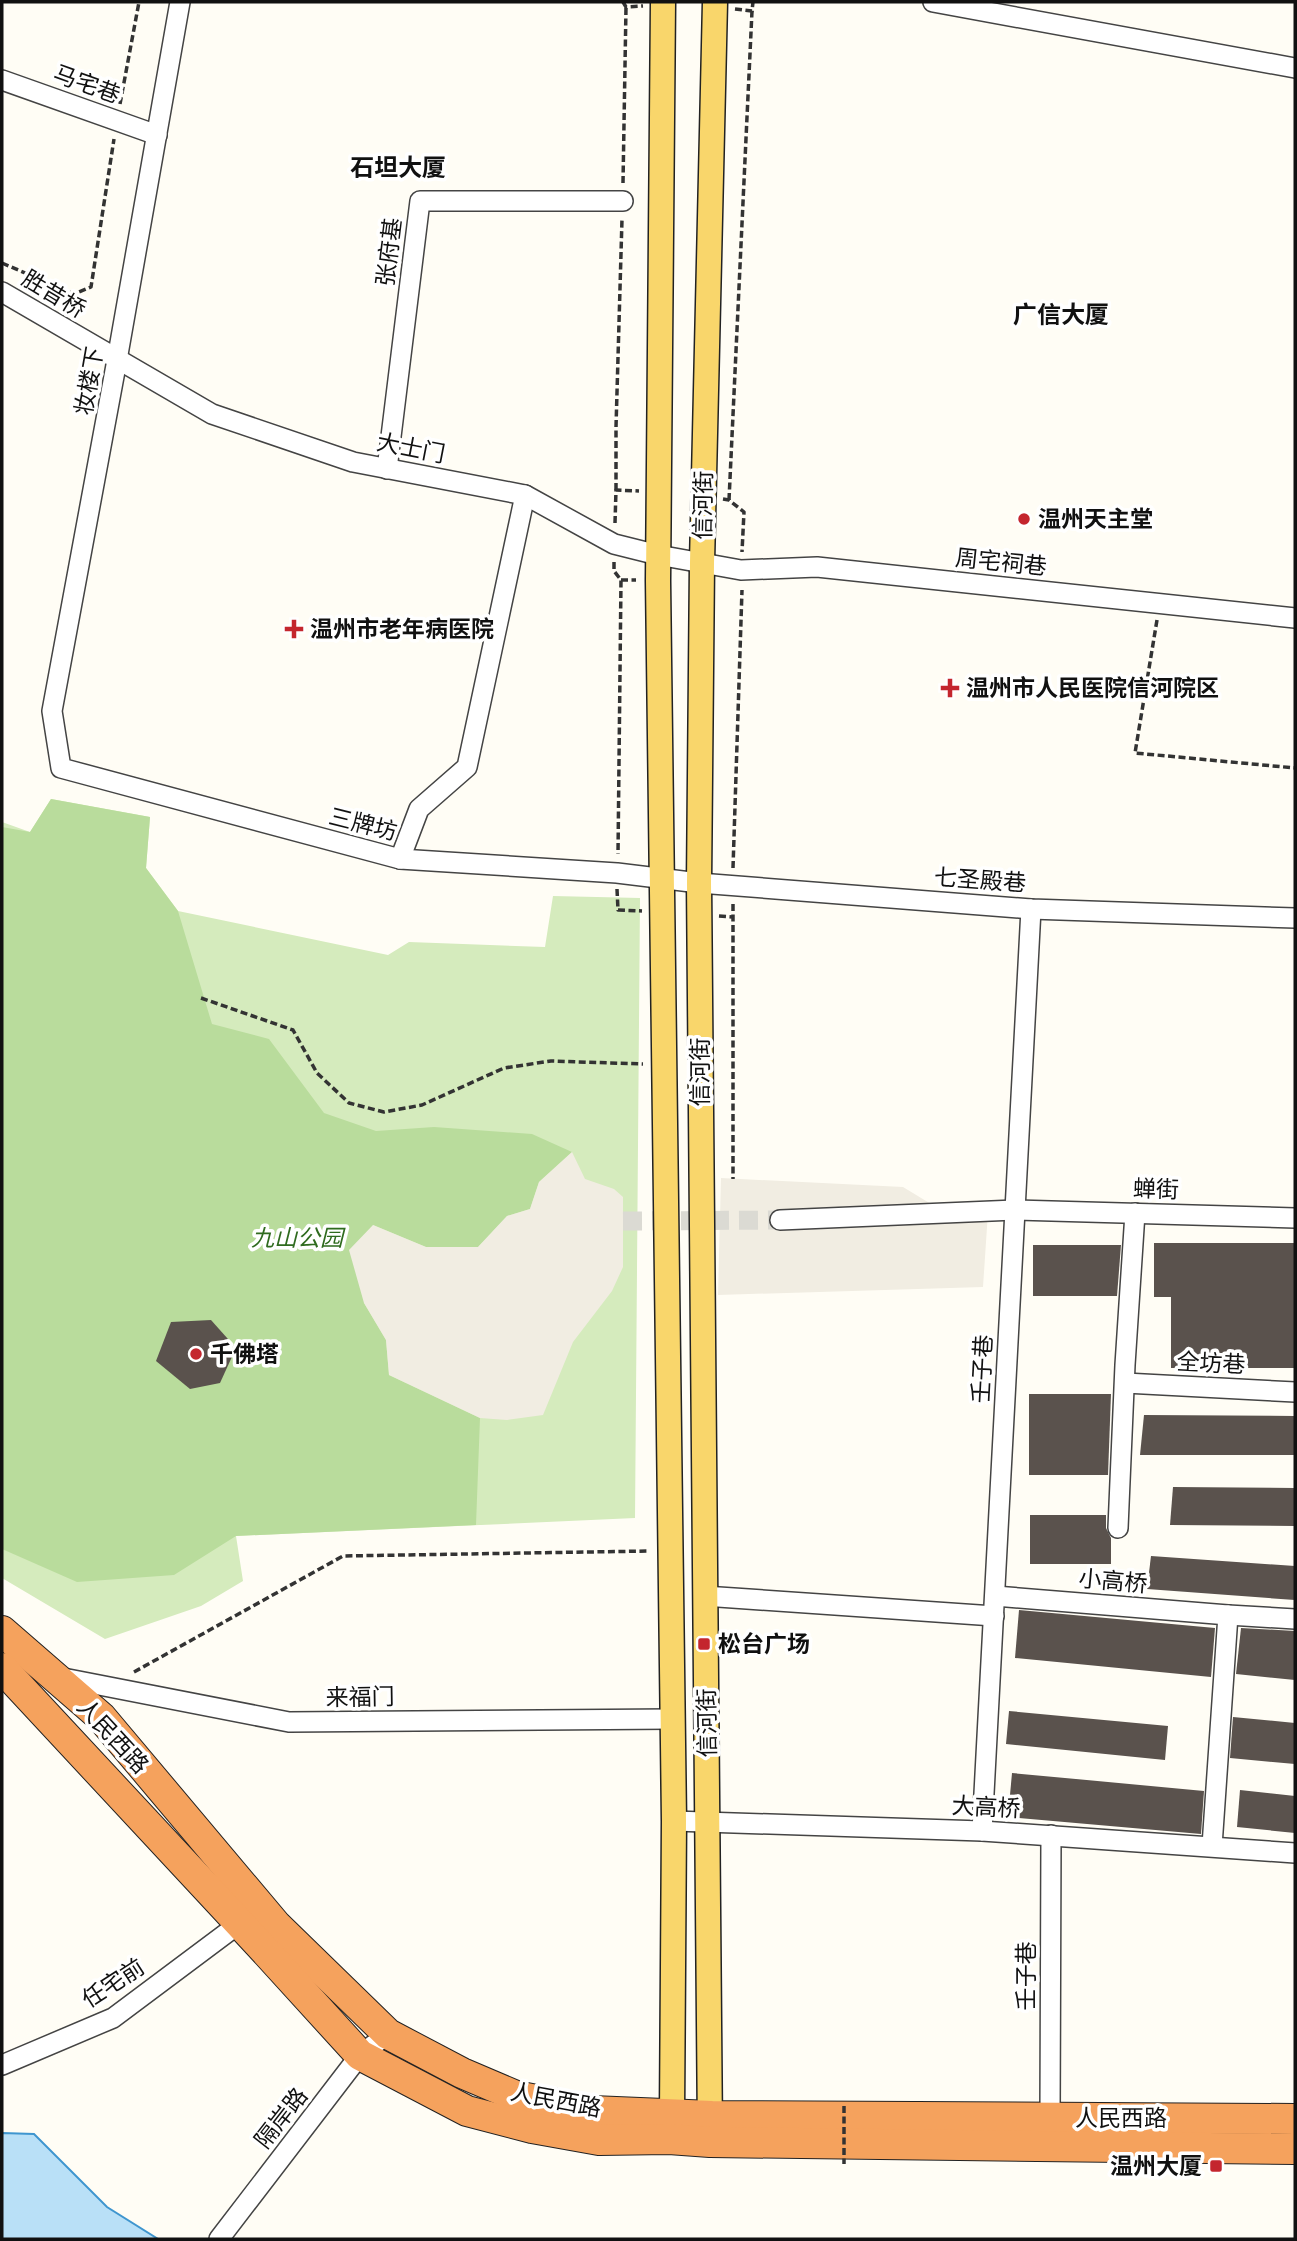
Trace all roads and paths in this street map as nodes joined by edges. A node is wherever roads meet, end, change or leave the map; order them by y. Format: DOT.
graph roads {
  1 [pos="139,2"];
  2 [pos="180,2"];
  3 [pos="753,2"];
  4 [pos="933,2"];
  5 [pos="625,4"];
  6 [pos="663,4"];
  7 [pos="715,5"];
  8 [pos="1029,10"];
  9 [pos="752,11"];
  10 [pos="1295,68"];
  11 [pos="2,80"];
  12 [pos="117,121"];
  13 [pos="157,135"];
  14 [pos="623,201"];
  15 [pos="2,263"];
  16 [pos="2,292"];
  17 [pos="117,360"];
  18 [pos="387,469"];
  19 [pos="616,490"];
  20 [pos="525,495"];
  21 [pos="729,500"];
  22 [pos="658,555"];
  23 [pos="702,563"];
  24 [pos="621,580"];
  25 [pos="1160,604"];
  26 [pos="1295,618"];
  27 [pos="61,768"];
  28 [pos="1295,768"];
  29 [pos="400,859"];
  30 [pos="617,873"];
  31 [pos="661,879"];
  32 [pos="699,883"];
  33 [pos="1031,909"];
  34 [pos="618,910"];
  35 [pos="1295,918"];
  36 [pos="201,998"];
  37 [pos="663,1065"];
  38 [pos="1015,1210"];
  39 [pos="1135,1213"];
  40 [pos="1295,1218"];
  41 [pos="780,1220"];
  42 [pos="1125,1383"];
  43 [pos="1295,1392"];
  44 [pos="1118,1528"];
  45 [pos="669,1551"];
  46 [pos="705,1596"];
  47 [pos="994,1606"];
  48 [pos="1228,1615"];
  49 [pos="1295,1619"];
  50 [pos="2,1631"];
  51 [pos="2,1668"];
  52 [pos="53,1676"];
  53 [pos="108,1686"];
  54 [pos="672,1719"];
  55 [pos="674,1821"];
  56 [pos="708,1822"];
  57 [pos="982,1831"];
  58 [pos="1051,1835"];
  59 [pos="1212,1846"];
  60 [pos="1295,1853"];
  61 [pos="240,1923"];
  62 [pos="388,2034"];
  63 [pos="360,2055"];
  64 [pos="2,2065"];
  65 [pos="844,2106"];
  66 [pos="1050,2118"];
  67 [pos="1295,2119"];
  68 [pos="671,2127"];
  69 [pos="711,2129"];
  70 [pos="1295,2150"];
  71 [pos="844,2164"];
  72 [pos="219,2239"];
  1 -- 12 [label="path"];
  2 -- 13 [label="street, 妆楼下"];
  3 -- 9 [label="path"];
  4 -- 8 [label="street"];
  5 -- 6 [label="path"];
  5 -- 14 [label="path"];
  6 -- 22 [label="main road, 信河街"];
  7 -- 9 [label="path"];
  7 -- 23 [label="main road, 信河街"];
  8 -- 10 [label="street"];
  9 -- 21 [label="path"];
  11 -- 12 [label="street, 马宅巷"];
  12 -- 13 [label="street, 马宅巷"];
  12 -- 15 [label="path"];
  13 -- 17 [label="street, 妆楼下"];
  14 -- 18 [label="street, 张府基"];
  14 -- 19 [label="path"];
  16 -- 17 [label="street, 胜昔桥"];
  17 -- 18 [label="street, 大士门"];
  17 -- 27 [label="street, 妆楼下"];
  18 -- 20 [label="street, 大士门"];
  20 -- 22 [label="street, 大士门"];
  20 -- 29 [label="street"];
  22 -- 23 [label="street, 大士门"];
  22 -- 31 [label="main road, 信河街"];
  23 -- 25 [label="street, 周宅祠巷"];
  23 -- 32 [label="main road, 信河街"];
  24 -- 30 [label="path"];
  25 -- 26 [label="street, 周宅祠巷"];
  25 -- 28 [label="path"];
  27 -- 29 [label="street, 三牌坊"];
  29 -- 30 [label="street, 三牌坊"];
  30 -- 31 [label="street, 三牌坊"];
  30 -- 34 [label="path"];
  31 -- 32 [label="street, 七圣殿巷"];
  31 -- 37 [label="main road, 信河街"];
  32 -- 33 [label="street, 七圣殿巷"];
  32 -- 46 [label="main road, 信河街"];
  33 -- 35 [label="street, 七圣殿巷"];
  33 -- 38 [label="street, 壬子巷"];
  36 -- 37 [label="path"];
  37 -- 45 [label="main road, 信河街"];
  38 -- 39 [label="street, 蝉街"];
  38 -- 41 [label="street, 蝉街"];
  38 -- 47 [label="street, 壬子巷"];
  39 -- 40 [label="street, 蝉街"];
  39 -- 42 [label="street"];
  42 -- 43 [label="street, 全坊巷"];
  42 -- 44 [label="street"];
  45 -- 53 [label="path"];
  45 -- 54 [label="main road, 信河街"];
  46 -- 47 [label="street, 小高桥"];
  46 -- 56 [label="main road, 信河街"];
  47 -- 48 [label="street, 小高桥"];
  47 -- 57 [label="street, 壬子巷"];
  48 -- 49 [label="street, 小高桥"];
  48 -- 59 [label="street"];
  50 -- 52 [label="highway, 人民西路"];
  51 -- 61 [label="highway, 人民西路"];
  52 -- 53 [label="street, 来福门"];
  52 -- 62 [label="highway, 人民西路"];
  53 -- 54 [label="street, 来福门"];
  54 -- 55 [label="main road, 信河街"];
  55 -- 56 [label="street, 大高桥"];
  55 -- 68 [label="main road, 信河街"];
  56 -- 57 [label="street, 大高桥"];
  56 -- 69 [label="main road, 信河街"];
  57 -- 58 [label="street, 大高桥"];
  58 -- 59 [label="street, 大高桥"];
  58 -- 66 [label="street, 壬子巷"];
  59 -- 60 [label="street, 大高桥"];
  61 -- 63 [label="highway, 人民西路"];
  61 -- 64 [label="street, 任宅前"];
  62 -- 63 [label="street, 隔岸路"];
  62 -- 68 [label="highway, 人民西路"];
  63 -- 68 [label="highway, 人民西路"];
  63 -- 72 [label="street, 隔岸路"];
  65 -- 71 [label="path, bridge"];
  66 -- 67 [label="highway, 人民西路"];
  66 -- 69 [label="highway, 人民西路"];
  68 -- 69 [label="highway, 人民西路"];
  69 -- 70 [label="highway, 人民西路"];
}
